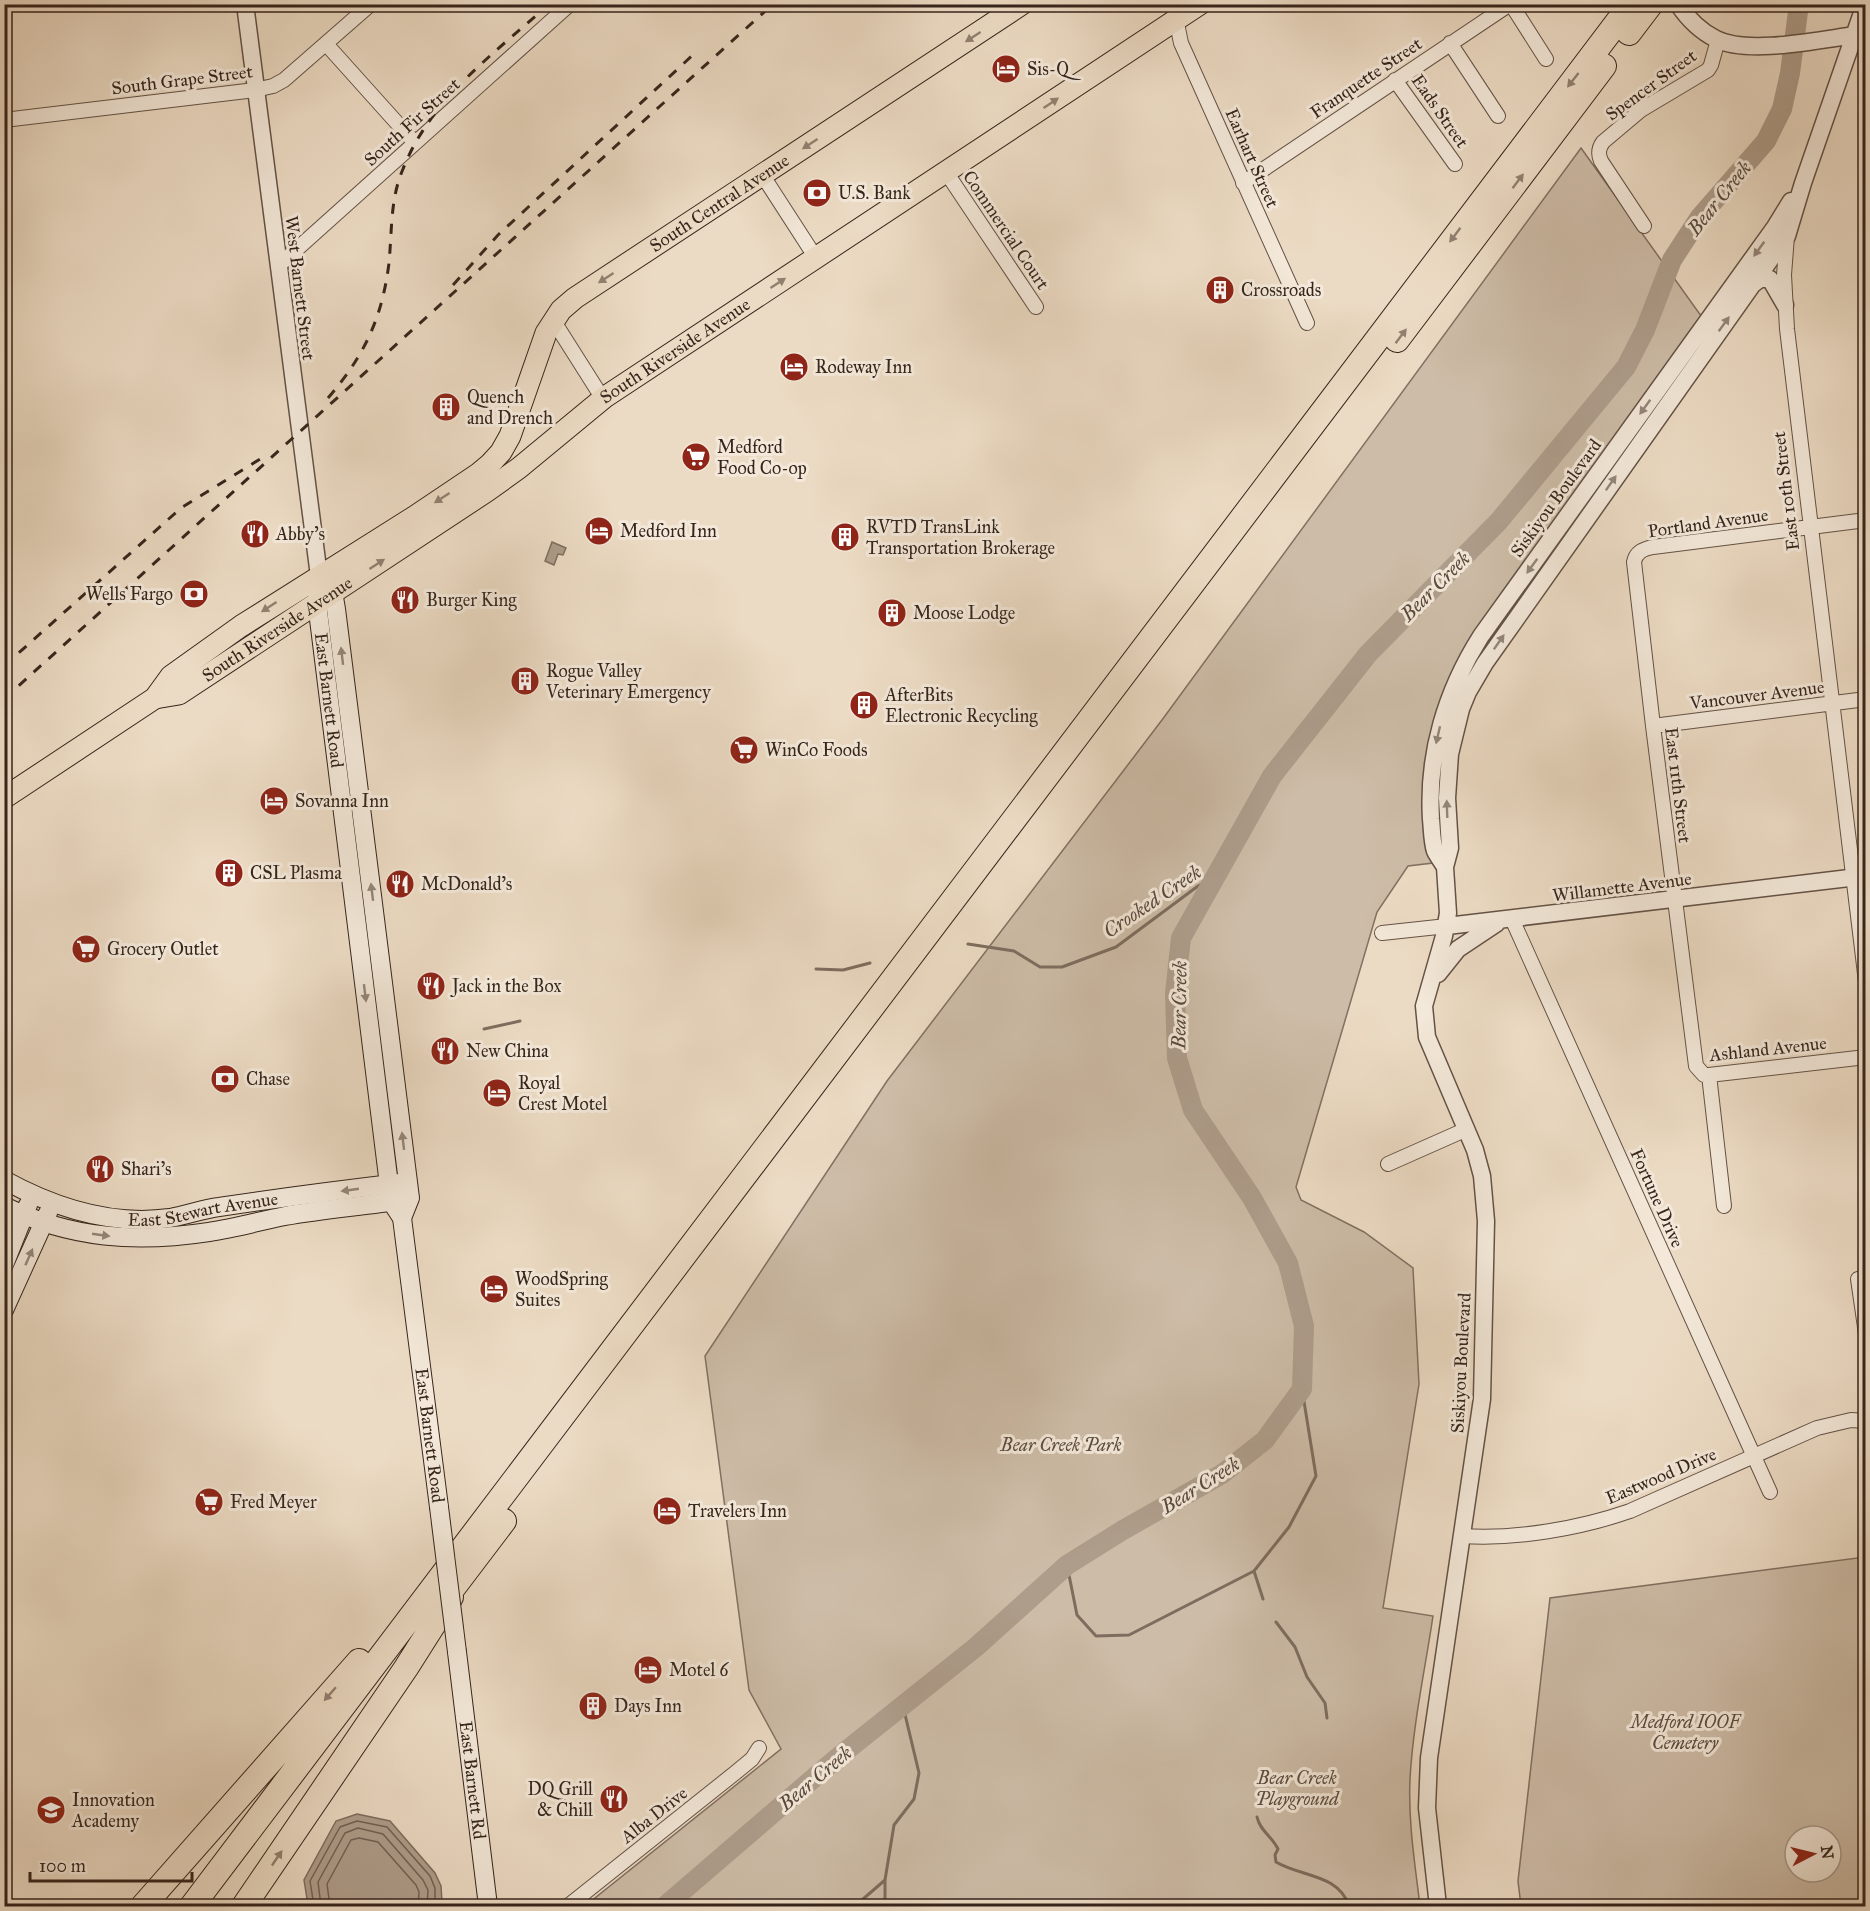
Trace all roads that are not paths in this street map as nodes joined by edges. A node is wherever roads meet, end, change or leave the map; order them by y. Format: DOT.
graph roads {
  1 [pos="244,4"];
  2 [pos="371,4"];
  3 [pos="570,4"];
  4 [pos="1022,4"];
  5 [pos="1200,4"];
  6 [pos="1511,4"];
  7 [pos="1651,4"];
  8 [pos="1678,4"];
  9 [pos="1864,4"];
  10 [pos="1175,12"];
  11 [pos="1629,16"];
  12 [pos="1860,34"];
  13 [pos="1725,41"];
  14 [pos="1450,44"];
  15 [pos="327,45"];
  16 [pos="1546,59"];
  17 [pos="1395,80"];
  18 [pos="255,90"];
  19 [pos="1498,116"];
  20 [pos="4,120"];
  21 [pos="415,143"];
  22 [pos="1455,164"];
  23 [pos="946,172"];
  24 [pos="763,176"];
  25 [pos="1243,183"];
  26 [pos="1803,183"];
  27 [pos="1644,226"];
  28 [pos="1787,236"];
  29 [pos="816,258"];
  30 [pos="278,267"];
  31 [pos="1752,285"];
  32 [pos="1785,305"];
  33 [pos="1036,307"];
  34 [pos="553,320"];
  35 [pos="1307,323"];
  36 [pos="603,399"];
  37 [pos="516,420"];
  38 [pos="558,436"];
  39 [pos="490,464"];
  40 [pos="1866,520"];
  41 [pos="1810,526"];
  42 [pos="1634,562"];
  43 [pos="319,576"];
  44 [pos="325,598"];
  45 [pos="241,626"];
  46 [pos="205,677"];
  47 [pos="155,698"];
  48 [pos="1866,699"];
  49 [pos="1832,704"];
  50 [pos="1653,726"];
  51 [pos="334,747"];
  52 [pos="4,798"];
  53 [pos="362,815"];
  54 [pos="1445,867"];
  55 [pos="1859,877"];
  56 [pos="1675,900"];
  57 [pos="1506,920"];
  58 [pos="1446,926"];
  59 [pos="1382,933"];
  60 [pos="1866,982"];
  61 [pos="1427,990"];
  62 [pos="1694,1048"];
  63 [pos="1866,1057"];
  64 [pos="1709,1076"];
  65 [pos="1467,1129"];
  66 [pos="1388,1164"];
  67 [pos="4,1180"];
  68 [pos="409,1190"];
  69 [pos="390,1193"];
  70 [pos="32,1194"];
  71 [pos="52,1203"];
  72 [pos="4,1206"];
  73 [pos="1724,1206"];
  74 [pos="24,1215"];
  75 [pos="402,1218"];
  76 [pos="44,1223"];
  77 [pos="4,1265"];
  78 [pos="1858,1279"];
  79 [pos="4,1310"];
  80 [pos="1866,1334"];
  81 [pos="1866,1420"];
  82 [pos="1754,1455"];
  83 [pos="1770,1492"];
  84 [pos="1462,1536"];
  85 [pos="467,1541"];
  86 [pos="470,1566"];
  87 [pos="457,1653"];
  88 [pos="759,1748"];
  89 [pos="144,1906"];
  90 [pos="192,1906"];
  91 [pos="212,1906"];
  92 [pos="244,1906"];
  93 [pos="488,1906"];
  94 [pos="568,1906"];
  95 [pos="1438,1906"];
  1 -- 18 [label="street, West Barnett Street"];
  2 -- 15 [label="street, South Grape Street"];
  3 -- 21 [label="street, South Fir Street"];
  4 -- 24 [label="main road, South Central Avenue, one-way"];
  5 -- 10 [label="main road, South Riverside Avenue"];
  6 -- 14 [label="street, Franquette Street"];
  6 -- 16 [label="street"];
  7 -- 11 [label="highway"];
  8 -- 13 [label="street"];
  9 -- 12 [label="street, East 10th Street"];
  23 -- 10 [label="main road, South Riverside Avenue, one-way"];
  10 -- 25 [label="street, Earhart Street"];
  11 -- 85 [label="highway, one-way"];
  86 -- 11 [label="highway, one-way"];
  12 -- 13 [label="street"];
  12 -- 26 [label="street, East 10th Street"];
  13 -- 27 [label="street, Spencer Street"];
  14 -- 17 [label="street, Franquette Street"];
  14 -- 19 [label="street"];
  15 -- 18 [label="street, South Grape Street"];
  15 -- 21 [label="street"];
  17 -- 22 [label="street, Eads Street"];
  17 -- 25 [label="street, Franquette Street"];
  18 -- 20 [label="street, South Grape Street"];
  18 -- 30 [label="street, West Barnett Street"];
  21 -- 30 [label="street, South Fir Street"];
  23 -- 29 [label="main road, South Riverside Avenue"];
  23 -- 33 [label="street, Commercial Court"];
  24 -- 29 [label="street"];
  24 -- 34 [label="main road, South Central Avenue, one-way"];
  25 -- 35 [label="street, Earhart Street"];
  26 -- 28 [label="street, East 10th Street"];
  26 -- 54 [label="street, Siskiyou Boulevard, one-way"];
  28 -- 31 [label="street, Siskiyou Boulevard"];
  28 -- 32 [label="street, East 10th Street"];
  36 -- 29 [label="main road, South Riverside Avenue, one-way"];
  30 -- 43 [label="street, West Barnett Street"];
  31 -- 32 [label="street"];
  54 -- 31 [label="street, Siskiyou Boulevard, one-way"];
  32 -- 41 [label="street, East 10th Street"];
  34 -- 36 [label="street"];
  34 -- 37 [label="main road, South Central Avenue"];
  36 -- 38 [label="main road, South Riverside Avenue"];
  37 -- 38 [label="main road"];
  37 -- 39 [label="main road, South Central Avenue"];
  44 -- 38 [label="main road, South Riverside Avenue, one-way"];
  39 -- 43 [label="main road, South Riverside Avenue, one-way"];
  40 -- 41 [label="street, Portland Avenue"];
  41 -- 42 [label="street, Portland Avenue"];
  41 -- 49 [label="street, East 10th Street"];
  42 -- 50 [label="street, East 11th Street"];
  43 -- 44 [label="main road, East Barnett Road"];
  43 -- 45 [label="main road, South Riverside Avenue, one-way"];
  44 -- 46 [label="main road, South Riverside Avenue"];
  44 -- 51 [label="main road, East Barnett Road"];
  53 -- 44 [label="main road, East Barnett Road, one-way"];
  45 -- 46 [label="main road"];
  45 -- 47 [label="main road, South Riverside Avenue"];
  46 -- 47 [label="main road, South Riverside Avenue"];
  47 -- 52 [label="main road, South Riverside Avenue"];
  48 -- 49 [label="street, Vancouver Avenue"];
  49 -- 50 [label="street, Vancouver Avenue"];
  49 -- 55 [label="street, East 10th Street"];
  50 -- 56 [label="street, East 11th Street"];
  51 -- 53 [label="main road"];
  51 -- 69 [label="main road, East Barnett Road, one-way"];
  68 -- 53 [label="main road, East Barnett Road, one-way"];
  54 -- 58 [label="street, Siskiyou Boulevard"];
  55 -- 56 [label="street, Willamette Avenue"];
  55 -- 60 [label="street, East 10th Street"];
  56 -- 57 [label="street, Willamette Avenue"];
  56 -- 62 [label="street, East 11th Street"];
  57 -- 58 [label="street, Willamette Avenue"];
  57 -- 61 [label="street"];
  57 -- 82 [label="street, Fortune Drive"];
  58 -- 59 [label="street, Willamette Avenue"];
  58 -- 61 [label="street, Siskiyou Boulevard"];
  61 -- 65 [label="street, Siskiyou Boulevard"];
  62 -- 64 [label="street, Ashland Avenue"];
  63 -- 64 [label="street, Ashland Avenue"];
  64 -- 73 [label="street"];
  65 -- 66 [label="street"];
  65 -- 84 [label="street, Siskiyou Boulevard"];
  67 -- 70 [label="main road, East Stewart Avenue"];
  68 -- 69 [label="main road, East Stewart Avenue"];
  68 -- 75 [label="main road, East Barnett Road"];
  69 -- 71 [label="main road, East Stewart Avenue, one-way"];
  69 -- 75 [label="main road, East Barnett Road"];
  76 -- 69 [label="main road, East Stewart Avenue, one-way"];
  70 -- 71 [label="main road, East Stewart Avenue"];
  70 -- 74 [label="main road"];
  71 -- 76 [label="main road"];
  72 -- 74 [label="main road, East Stewart Avenue"];
  74 -- 76 [label="main road, East Stewart Avenue"];
  74 -- 77 [label="main road"];
  75 -- 87 [label="main road, East Barnett Road, bridge"];
  79 -- 76 [label="main road, one-way"];
  78 -- 80 [label="street"];
  81 -- 82 [label="street, Eastwood Drive"];
  82 -- 83 [label="street, Fortune Drive"];
  82 -- 84 [label="street, Eastwood Drive"];
  84 -- 95 [label="street, Siskiyou Boulevard"];
  85 -- 89 [label="highway, one-way"];
  85 -- 90 [label="highway"];
  86 -- 91 [label="highway"];
  92 -- 86 [label="highway, one-way"];
  87 -- 93 [label="main road, East Barnett Rd"];
  88 -- 94 [label="street, Alba Drive"];
}
